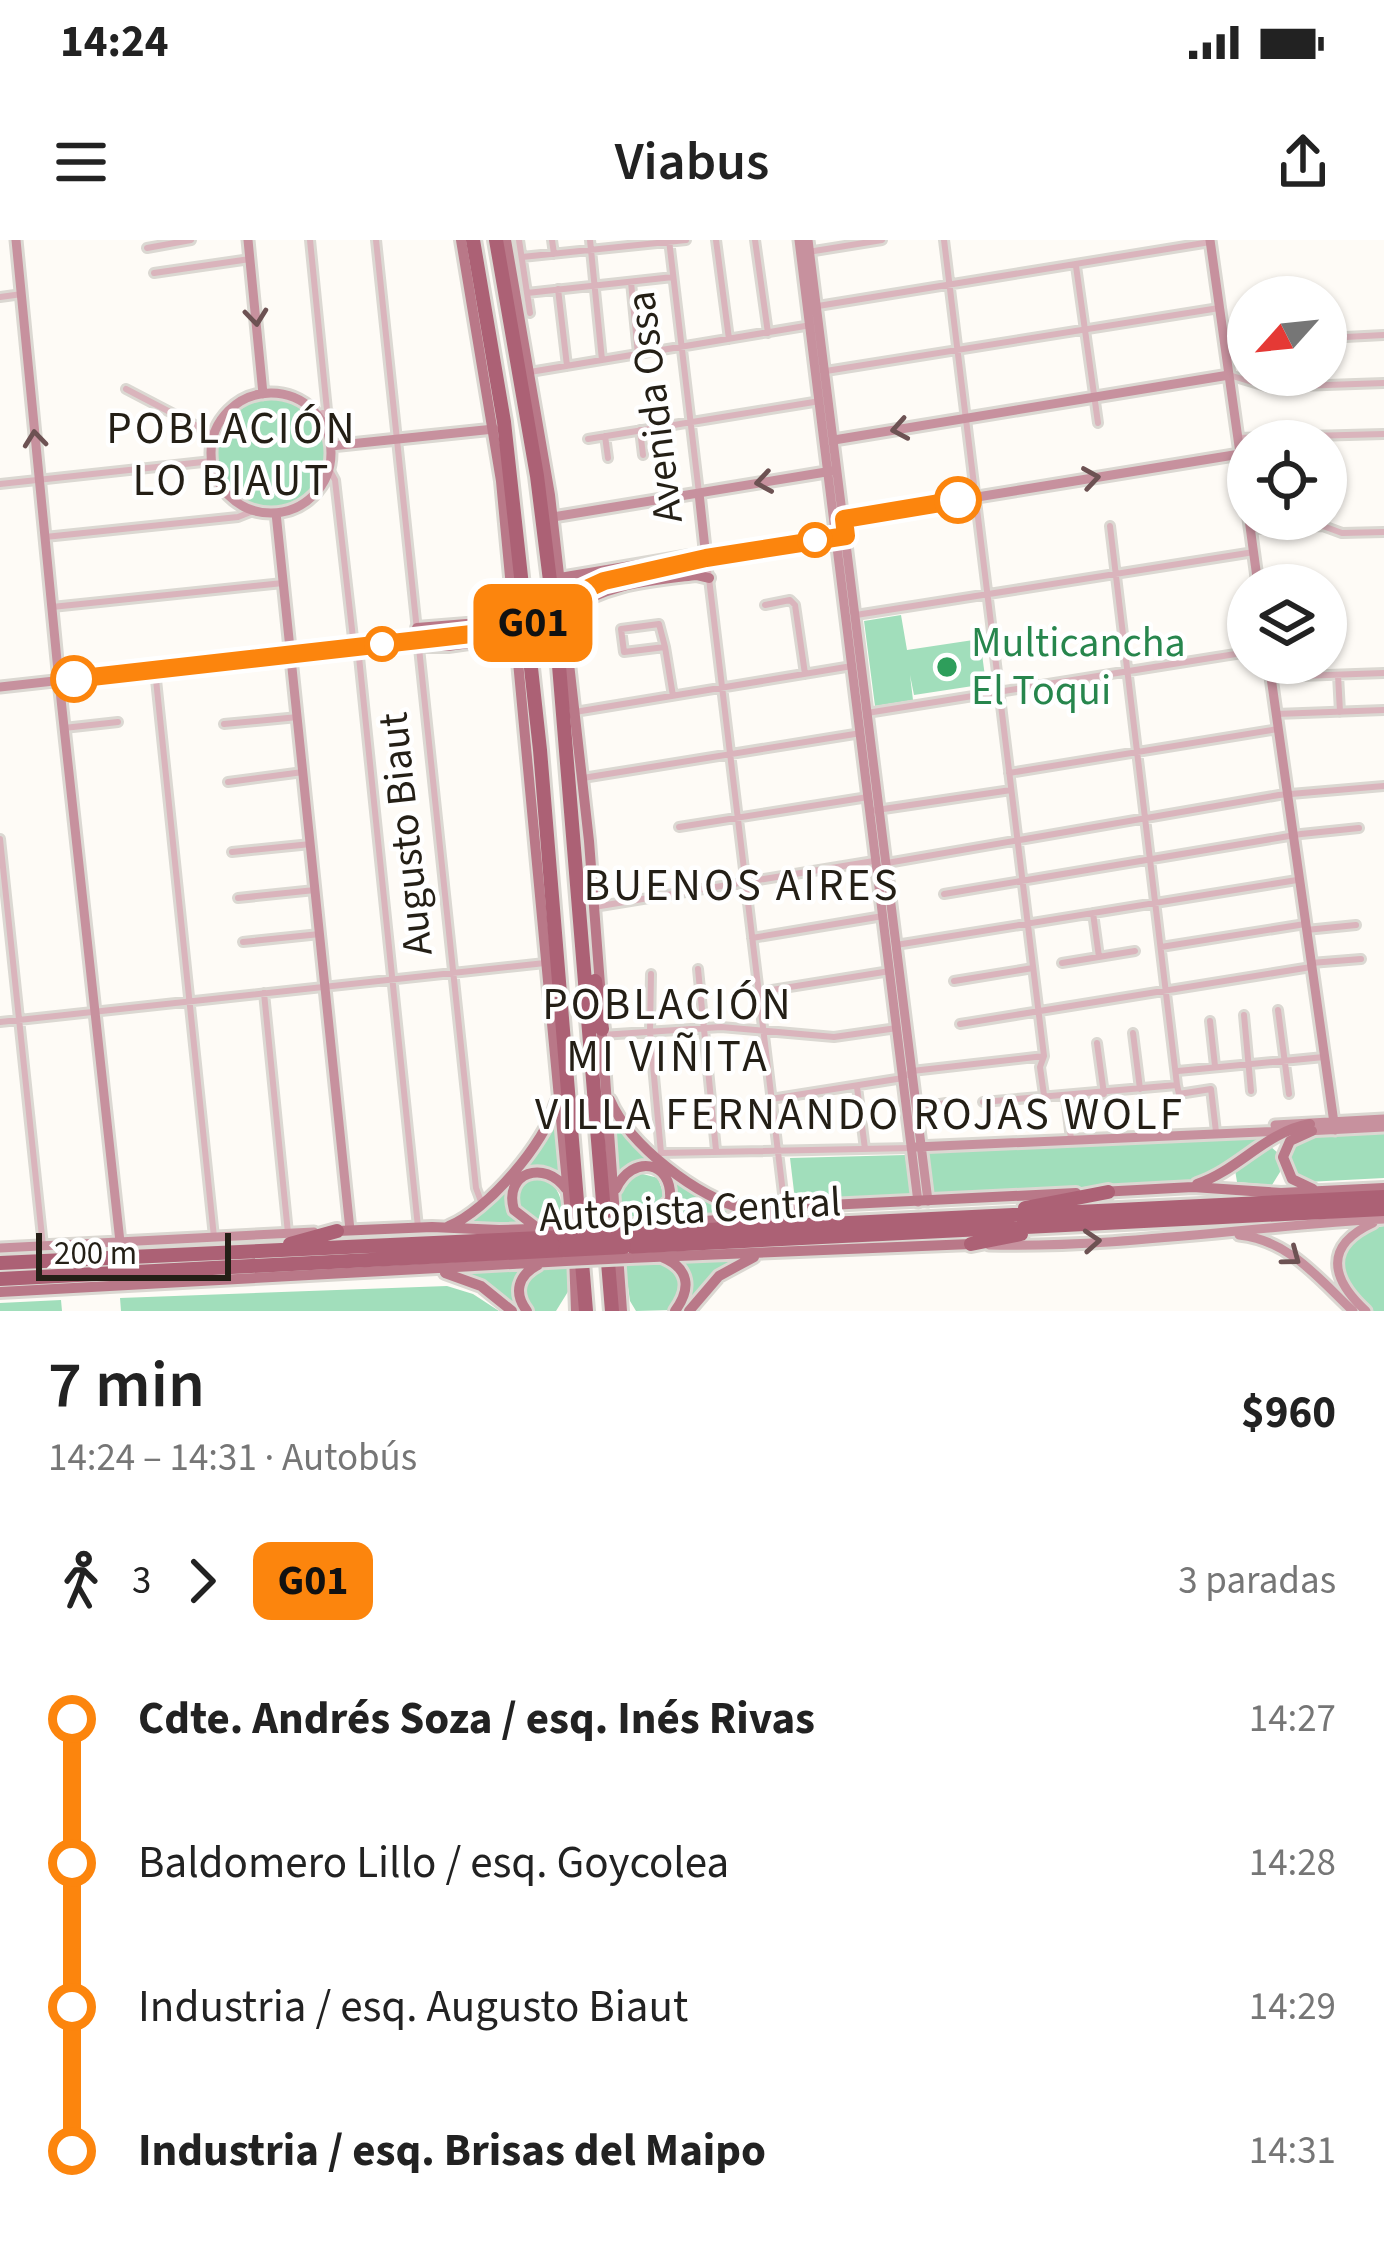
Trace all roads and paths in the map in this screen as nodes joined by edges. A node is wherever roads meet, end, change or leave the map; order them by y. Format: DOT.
graph roads {
  1 [pos="16,240"];
  2 [pos="191,240"];
  3 [pos="248,240"];
  4 [pos="310,240"];
  5 [pos="376,240"];
  6 [pos="461,240"];
  7 [pos="472,240"];
  8 [pos="496,240"];
  9 [pos="506,240"];
  10 [pos="519,240"];
  11 [pos="552,240"];
  12 [pos="590,240"];
  13 [pos="686,240"];
  14 [pos="716,240"];
  15 [pos="755,240"];
  16 [pos="799,240"];
  17 [pos="882,240"];
  18 [pos="944,240"];
  19 [pos="669,241"];
  20 [pos="1210,241"];
  21 [pos="627,243"];
  22 [pos="147,248"];
  23 [pos="806,249"];
  24 [pos="592,250"];
  25 [pos="554,254"];
  26 [pos="522,256"];
  27 [pos="250,259"];
  28 [pos="1076,264"];
  29 [pos="154,272"];
  30 [pos="673,277"];
  31 [pos="631,281"];
  32 [pos="595,285"];
  33 [pos="950,285"];
  34 [pos="558,289"];
  35 [pos="527,293"];
  36 [pos="22,294"];
  37 [pos="0,297"];
  38 [pos="818,306"];
  39 [pos="1219,308"];
  40 [pos="530,313"];
  41 [pos="816,325"];
  42 [pos="1085,331"];
  43 [pos="768,332"];
  44 [pos="1384,335"];
  45 [pos="1347,337"];
  46 [pos="729,339"];
  47 [pos="1224,341"];
  48 [pos="1227,341"];
  49 [pos="680,347"];
  50 [pos="958,352"];
  51 [pos="638,354"];
  52 [pos="602,360"];
  53 [pos="1227,361"];
  54 [pos="567,366"];
  55 [pos="530,372"];
  56 [pos="821,372"];
  57 [pos="1227,375"];
  58 [pos="1384,383"];
  59 [pos="1347,384"];
  60 [pos="126,389"];
  61 [pos="263,394"];
  62 [pos="1094,397"];
  63 [pos="825,400"];
  64 [pos="323,413"];
  65 [pos="966,417"];
  66 [pos="690,422"];
  67 [pos="1097,423"];
  68 [pos="494,429"];
  69 [pos="640,430"];
  70 [pos="1384,434"];
  71 [pos="214,435"];
  72 [pos="1347,435"];
  73 [pos="605,436"];
  74 [pos="399,439"];
  75 [pos="588,439"];
  76 [pos="830,441"];
  77 [pos="330,443"];
  78 [pos="644,454"];
  79 [pos="1227,456"];
  80 [pos="608,458"];
  81 [pos="212,461"];
  82 [pos="329,469"];
  83 [pos="833,471"];
  84 [pos="39,480"];
  85 [pos="0,484"];
  86 [pos="699,493"];
  87 [pos="975,497"];
  88 [pos="253,511"];
  89 [pos="276,513"];
  90 [pos="553,517"];
  91 [pos="839,520"];
  92 [pos="1110,526"];
  93 [pos="1384,532"];
  94 [pos="1347,534"];
  95 [pos="841,536"];
  96 [pos="45,537"];
  97 [pos="1252,540"];
  98 [pos="1254,552"];
  99 [pos="702,560"];
  100 [pos="1255,564"];
  101 [pos="1116,573"];
  102 [pos="560,578"];
  103 [pos="709,578"];
  104 [pos="658,580"];
  105 [pos="283,583"];
  106 [pos="987,594"];
  107 [pos="765,605"];
  108 [pos="52,607"];
  109 [pos="564,613"];
  110 [pos="856,615"];
  111 [pos="515,629"];
  112 [pos="418,638"];
  113 [pos="665,646"];
  114 [pos="356,647"];
  115 [pos="291,655"];
  116 [pos="1227,655"];
  117 [pos="857,666"];
  118 [pos="155,670"];
  119 [pos="1127,671"];
  120 [pos="1384,673"];
  121 [pos="805,674"];
  122 [pos="1347,674"];
  123 [pos="59,681"];
  124 [pos="1272,684"];
  125 [pos="1339,684"];
  126 [pos="0,687"];
  127 [pos="722,688"];
  128 [pos="999,692"];
  129 [pos="674,696"];
  130 [pos="1384,710"];
  131 [pos="574,712"];
  132 [pos="1340,712"];
  133 [pos="863,714"];
  134 [pos="1276,714"];
  135 [pos="298,717"];
  136 [pos="118,722"];
  137 [pos="224,724"];
  138 [pos="64,728"];
  139 [pos="1278,729"];
  140 [pos="866,732"];
  141 [pos="1137,752"];
  142 [pos="730,754"];
  143 [pos="303,772"];
  144 [pos="1009,773"];
  145 [pos="581,778"];
  146 [pos="229,782"];
  147 [pos="1384,786"];
  148 [pos="1010,790"];
  149 [pos="544,793"];
  150 [pos="1287,794"];
  151 [pos="873,796"];
  152 [pos="875,810"];
  153 [pos="738,818"];
  154 [pos="1145,818"];
  155 [pos="679,826"];
  156 [pos="1359,828"];
  157 [pos="1293,836"];
  158 [pos="0,838"];
  159 [pos="1017,840"];
  160 [pos="310,844"];
  161 [pos="232,852"];
  162 [pos="1150,860"];
  163 [pos="881,862"];
  164 [pos="1299,879"];
  165 [pos="578,880"];
  166 [pos="1022,881"];
  167 [pos="745,882"];
  168 [pos="315,890"];
  169 [pos="944,894"];
  170 [pos="238,898"];
  171 [pos="1156,903"];
  172 [pos="594,907"];
  173 [pos="544,910"];
  174 [pos="1093,913"];
  175 [pos="883,916"];
  176 [pos="1027,924"];
  177 [pos="1356,925"];
  178 [pos="1306,927"];
  179 [pos="320,934"];
  180 [pos="752,938"];
  181 [pos="243,942"];
  182 [pos="891,946"];
  183 [pos="1161,947"];
  184 [pos="1135,951"];
  185 [pos="1099,957"];
  186 [pos="1361,959"];
  187 [pos="549,963"];
  188 [pos="1062,963"];
  189 [pos="1311,965"];
  190 [pos="698,968"];
  191 [pos="1033,968"];
  192 [pos="890,971"];
  193 [pos="454,973"];
  194 [pos="651,974"];
  195 [pos="393,979"];
  196 [pos="954,981"];
  197 [pos="326,986"];
  198 [pos="1167,990"];
  199 [pos="759,992"];
  200 [pos="264,993"];
  201 [pos="190,1001"];
  202 [pos="1278,1010"];
  203 [pos="1038,1011"];
  204 [pos="96,1012"];
  205 [pos="1244,1015"];
  206 [pos="20,1020"];
  207 [pos="1210,1021"];
  208 [pos="0,1022"];
  209 [pos="961,1024"];
  210 [pos="901,1027"];
  211 [pos="704,1028"];
  212 [pos="602,1032"];
  213 [pos="650,1032"];
  214 [pos="764,1032"];
  215 [pos="1133,1033"];
  216 [pos="1097,1043"];
  217 [pos="1044,1056"];
  218 [pos="1324,1057"];
  219 [pos="1284,1061"];
  220 [pos="1248,1062"];
  221 [pos="1215,1066"];
  222 [pos="1177,1071"];
  223 [pos="907,1075"];
  224 [pos="606,1085"];
  225 [pos="1177,1085"];
  226 [pos="856,1086"];
  227 [pos="560,1088"];
  228 [pos="1140,1089"];
  229 [pos="1251,1091"];
  230 [pos="1103,1094"];
  231 [pos="1289,1094"];
  232 [pos="1044,1095"];
  233 [pos="1066,1097"];
  234 [pos="771,1099"];
  235 [pos="983,1102"];
  236 [pos="946,1103"];
  237 [pos="916,1108"];
  238 [pos="1384,1123"];
  239 [pos="1334,1126"];
  240 [pos="1311,1127"];
  241 [pos="1284,1131"];
  242 [pos="1216,1132"];
  243 [pos="1072,1139"];
  244 [pos="916,1148"];
  245 [pos="865,1149"];
  246 [pos="778,1150"];
  247 [pos="716,1151"];
  248 [pos="1182,1188"];
  249 [pos="1384,1188"];
  250 [pos="1322,1191"];
  251 [pos="1108,1192"];
  252 [pos="568,1194"];
  253 [pos="1384,1197"];
  254 [pos="614,1198"];
  255 [pos="923,1202"];
  256 [pos="482,1204"];
  257 [pos="884,1204"];
  258 [pos="1384,1209"];
  259 [pos="785,1210"];
  260 [pos="973,1218"];
  261 [pos="1384,1219"];
  262 [pos="639,1224"];
  263 [pos="1061,1226"];
  264 [pos="418,1227"];
  265 [pos="449,1227"];
  266 [pos="545,1229"];
  267 [pos="344,1231"];
  268 [pos="287,1233"];
  269 [pos="1216,1233"];
  270 [pos="214,1237"];
  271 [pos="625,1241"];
  272 [pos="120,1242"];
  273 [pos="565,1244"];
  274 [pos="971,1244"];
  275 [pos="43,1246"];
  276 [pos="0,1248"];
  277 [pos="248,1253"];
  278 [pos="762,1254"];
  279 [pos="658,1256"];
  280 [pos="546,1262"];
  281 [pos="0,1263"];
  282 [pos="418,1270"];
  283 [pos="0,1279"];
  284 [pos="0,1292"];
  285 [pos="576,1292"];
  286 [pos="621,1309"];
  287 [pos="512,1311"];
  288 [pos="527,1311"];
  289 [pos="563,1311"];
  290 [pos="576,1311"];
  291 [pos="586,1311"];
  292 [pos="675,1311"];
  293 [pos="689,1311"];
  294 [pos="1353,1311"];
  295 [pos="1366,1311"];
  1 -- 36 [label="street"];
  2 -- 22 [label="street"];
  3 -- 27 [label="street"];
  4 -- 64 [label="street"];
  5 -- 74 [label="street, Augusto Biaut"];
  6 -- 68 [label="main road"];
  7 -- 149 [label="highway"];
  8 -- 165 [label="highway"];
  9 -- 55 [label="main road"];
  10 -- 26 [label="street"];
  11 -- 25 [label="street"];
  12 -- 24 [label="street"];
  13 -- 19 [label="street"];
  14 -- 46 [label="street"];
  15 -- 43 [label="street"];
  16 -- 23 [label="street"];
  17 -- 23 [label="street"];
  18 -- 33 [label="street"];
  19 -- 21 [label="street"];
  19 -- 30 [label="street, Avenida Ossa"];
  20 -- 28 [label="street"];
  20 -- 39 [label="street"];
  21 -- 24 [label="street"];
  23 -- 38 [label="street"];
  23 -- 41 [label="street"];
  24 -- 25 [label="street"];
  24 -- 32 [label="street"];
  25 -- 26 [label="street"];
  26 -- 35 [label="street"];
  27 -- 29 [label="street"];
  27 -- 61 [label="street, one-way"];
  28 -- 33 [label="street"];
  28 -- 42 [label="street"];
  30 -- 31 [label="street"];
  30 -- 49 [label="street, Avenida Ossa"];
  31 -- 32 [label="street"];
  31 -- 51 [label="street"];
  32 -- 34 [label="street"];
  32 -- 52 [label="street"];
  33 -- 38 [label="street"];
  33 -- 50 [label="street"];
  34 -- 35 [label="street"];
  34 -- 54 [label="street"];
  35 -- 40 [label="street"];
  36 -- 37 [label="street"];
  84 -- 36 [label="street, one-way"];
  38 -- 41 [label="street"];
  39 -- 42 [label="street"];
  39 -- 47 [label="street"];
  41 -- 43 [label="street"];
  41 -- 56 [label="street"];
  42 -- 50 [label="street"];
  42 -- 62 [label="street"];
  43 -- 46 [label="street"];
  44 -- 45 [label="street"];
  46 -- 49 [label="street"];
  47 -- 48 [label="street"];
  47 -- 53 [label="street"];
  49 -- 51 [label="street"];
  49 -- 66 [label="street, Avenida Ossa"];
  50 -- 56 [label="street"];
  50 -- 65 [label="street"];
  51 -- 52 [label="street"];
  52 -- 54 [label="street"];
  54 -- 55 [label="street"];
  55 -- 90 [label="main road"];
  56 -- 63 [label="street"];
  57 -- 62 [label="street"];
  58 -- 59 [label="street"];
  60 -- 71 [label="street"];
  61 -- 64 [label="street"];
  61 -- 71 [label="street"];
  62 -- 65 [label="street"];
  62 -- 67 [label="street"];
  63 -- 66 [label="street"];
  63 -- 76 [label="street"];
  64 -- 77 [label="street"];
  65 -- 76 [label="street, one-way"];
  65 -- 87 [label="street"];
  66 -- 69 [label="street"];
  66 -- 86 [label="street, Avenida Ossa"];
  68 -- 74 [label="street"];
  68 -- 111 [label="main road"];
  69 -- 73 [label="street"];
  69 -- 78 [label="street"];
  70 -- 72 [label="street"];
  71 -- 81 [label="street"];
  73 -- 75 [label="street"];
  73 -- 80 [label="street"];
  74 -- 77 [label="street"];
  74 -- 112 [label="street, Augusto Biaut"];
  76 -- 83 [label="street"];
  77 -- 82 [label="street"];
  87 -- 79 [label="street, one-way"];
  81 -- 84 [label="street"];
  81 -- 88 [label="street"];
  82 -- 89 [label="street"];
  82 -- 114 [label="street"];
  83 -- 86 [label="street, one-way"];
  83 -- 91 [label="street"];
  84 -- 85 [label="street"];
  84 -- 96 [label="street"];
  86 -- 90 [label="street"];
  86 -- 99 [label="street, Avenida Ossa"];
  87 -- 91 [label="street"];
  87 -- 106 [label="street"];
  88 -- 89 [label="street"];
  88 -- 96 [label="street"];
  89 -- 105 [label="street"];
  90 -- 102 [label="main road"];
  91 -- 95 [label="street"];
  92 -- 101 [label="street"];
  93 -- 94 [label="street"];
  95 -- 99 [label="street"];
  95 -- 110 [label="street"];
  95 -- 117 [label="street"];
  96 -- 108 [label="street"];
  97 -- 98 [label="street"];
  98 -- 100 [label="street"];
  98 -- 101 [label="street"];
  99 -- 102 [label="main road"];
  99 -- 103 [label="street, Avenida Ossa"];
  99 -- 104 [label="main road"];
  99 -- 111 [label="street, bridge"];
  101 -- 106 [label="street"];
  101 -- 119 [label="street"];
  102 -- 109 [label="main road"];
  103 -- 104 [label="main road"];
  103 -- 127 [label="street, Avenida Ossa"];
  104 -- 109 [label="main road"];
  105 -- 108 [label="street"];
  105 -- 115 [label="street"];
  106 -- 110 [label="street"];
  106 -- 128 [label="street"];
  107 -- 121 [label="street"];
  108 -- 123 [label="street"];
  109 -- 131 [label="main road"];
  110 -- 117 [label="street"];
  111 -- 112 [label="main road"];
  111 -- 112 [label="main road"];
  111 -- 173 [label="main road"];
  112 -- 114 [label="street"];
  112 -- 193 [label="street, Augusto Biaut"];
  113 -- 113 [label="street"];
  113 -- 129 [label="street"];
  114 -- 115 [label="street"];
  114 -- 195 [label="street"];
  115 -- 118 [label="street"];
  115 -- 135 [label="street"];
  116 -- 119 [label="street"];
  117 -- 121 [label="street"];
  117 -- 133 [label="street"];
  118 -- 123 [label="street"];
  118 -- 201 [label="street"];
  119 -- 128 [label="street"];
  119 -- 141 [label="street"];
  120 -- 122 [label="street"];
  121 -- 127 [label="street"];
  123 -- 126 [label="street"];
  123 -- 138 [label="street"];
  124 -- 134 [label="street"];
  125 -- 132 [label="street"];
  127 -- 129 [label="street"];
  127 -- 142 [label="street, Avenida Ossa"];
  128 -- 133 [label="street"];
  128 -- 144 [label="street"];
  129 -- 131 [label="street"];
  130 -- 132 [label="street"];
  131 -- 145 [label="main road"];
  132 -- 134 [label="street"];
  133 -- 140 [label="street"];
  134 -- 139 [label="street"];
  135 -- 137 [label="street"];
  135 -- 143 [label="street"];
  136 -- 138 [label="street"];
  138 -- 204 [label="street"];
  139 -- 141 [label="street"];
  139 -- 150 [label="street"];
  140 -- 142 [label="street"];
  140 -- 151 [label="street"];
  141 -- 144 [label="street"];
  141 -- 154 [label="street"];
  142 -- 145 [label="street"];
  142 -- 153 [label="street, Avenida Ossa"];
  143 -- 146 [label="street"];
  143 -- 160 [label="street"];
  144 -- 148 [label="street"];
  145 -- 172 [label="main road"];
  147 -- 150 [label="street"];
  148 -- 152 [label="street"];
  148 -- 159 [label="street"];
  149 -- 173 [label="highway"];
  149 -- 291 [label="highway"];
  150 -- 154 [label="street"];
  150 -- 157 [label="street"];
  151 -- 152 [label="street"];
  151 -- 153 [label="street"];
  152 -- 163 [label="street"];
  153 -- 155 [label="street"];
  153 -- 167 [label="street, Avenida Ossa"];
  154 -- 159 [label="street"];
  154 -- 162 [label="street"];
  156 -- 157 [label="street"];
  157 -- 162 [label="street"];
  157 -- 164 [label="street"];
  158 -- 206 [label="street"];
  159 -- 163 [label="street"];
  159 -- 166 [label="street"];
  160 -- 161 [label="street"];
  160 -- 168 [label="street"];
  162 -- 166 [label="street"];
  162 -- 171 [label="street"];
  163 -- 167 [label="street"];
  163 -- 175 [label="street"];
  163 -- 182 [label="street"];
  164 -- 171 [label="street"];
  164 -- 178 [label="street"];
  165 -- 212 [label="highway"];
  165 -- 286 [label="highway"];
  166 -- 169 [label="street"];
  166 -- 176 [label="street"];
  167 -- 172 [label="street"];
  167 -- 180 [label="street, Avenida Ossa"];
  168 -- 170 [label="street"];
  168 -- 179 [label="street"];
  171 -- 174 [label="street"];
  171 -- 183 [label="street"];
  172 -- 212 [label="main road"];
  173 -- 187 [label="main road"];
  174 -- 176 [label="street"];
  174 -- 185 [label="street"];
  175 -- 180 [label="street"];
  175 -- 182 [label="street"];
  176 -- 182 [label="street"];
  176 -- 191 [label="street"];
  177 -- 178 [label="street"];
  178 -- 183 [label="street"];
  178 -- 189 [label="street"];
  179 -- 181 [label="street"];
  179 -- 197 [label="street"];
  180 -- 199 [label="street, Avenida Ossa"];
  182 -- 192 [label="street"];
  182 -- 210 [label="street"];
  183 -- 198 [label="street"];
  184 -- 185 [label="street"];
  185 -- 188 [label="street"];
  186 -- 189 [label="street"];
  187 -- 193 [label="street"];
  187 -- 227 [label="main road"];
  189 -- 198 [label="street"];
  189 -- 218 [label="street"];
  190 -- 211 [label="street"];
  191 -- 196 [label="street"];
  191 -- 203 [label="street"];
  192 -- 199 [label="street"];
  192 -- 210 [label="street"];
  193 -- 195 [label="street"];
  193 -- 256 [label="street, Augusto Biaut"];
  194 -- 213 [label="street"];
  195 -- 197 [label="street"];
  195 -- 264 [label="street"];
  197 -- 200 [label="street"];
  197 -- 267 [label="street"];
  198 -- 203 [label="street"];
  198 -- 222 [label="street"];
  199 -- 214 [label="street, Avenida Ossa"];
  200 -- 201 [label="street"];
  200 -- 268 [label="street"];
  201 -- 204 [label="street"];
  201 -- 270 [label="street"];
  202 -- 219 [label="street"];
  203 -- 209 [label="street"];
  203 -- 217 [label="street"];
  204 -- 206 [label="street"];
  204 -- 272 [label="street"];
  205 -- 220 [label="street"];
  206 -- 208 [label="street"];
  206 -- 275 [label="street"];
  207 -- 221 [label="street"];
  210 -- 214 [label="street"];
  210 -- 223 [label="street"];
  211 -- 213 [label="street"];
  211 -- 214 [label="street"];
  211 -- 247 [label="street"];
  212 -- 213 [label="street"];
  212 -- 224 [label="main road"];
  213 -- 247 [label="street"];
  214 -- 234 [label="street, Avenida Ossa"];
  215 -- 228 [label="street"];
  216 -- 230 [label="street"];
  217 -- 223 [label="street"];
  217 -- 232 [label="street"];
  218 -- 219 [label="street"];
  218 -- 239 [label="street"];
  219 -- 220 [label="street"];
  219 -- 231 [label="street"];
  220 -- 221 [label="street"];
  220 -- 229 [label="street"];
  221 -- 222 [label="street"];
  222 -- 225 [label="street"];
  223 -- 226 [label="street"];
  223 -- 237 [label="street"];
  223 -- 244 [label="street"];
  224 -- 254 [label="main road"];
  224 -- 259 [label="main road"];
  225 -- 228 [label="street"];
  225 -- 242 [label="street"];
  226 -- 234 [label="street"];
  226 -- 245 [label="street"];
  227 -- 252 [label="main road"];
  227 -- 256 [label="main road"];
  228 -- 230 [label="street"];
  230 -- 233 [label="street"];
  232 -- 233 [label="street"];
  232 -- 235 [label="street"];
  233 -- 243 [label="street"];
  234 -- 246 [label="street, Avenida Ossa"];
  236 -- 237 [label="street"];
  237 -- 244 [label="street"];
  238 -- 239 [label="street"];
  239 -- 240 [label="street"];
  240 -- 241 [label="main road"];
  240 -- 242 [label="street"];
  240 -- 250 [label="main road"];
  241 -- 242 [label="street"];
  241 -- 248 [label="main road"];
  242 -- 243 [label="street"];
  243 -- 244 [label="street"];
  244 -- 245 [label="street"];
  244 -- 255 [label="street"];
  245 -- 246 [label="street"];
  246 -- 247 [label="street"];
  246 -- 259 [label="street, Avenida Ossa"];
  248 -- 250 [label="main road"];
  248 -- 251 [label="main road"];
  249 -- 250 [label="main road"];
  251 -- 255 [label="main road"];
  251 -- 260 [label="highway"];
  252 -- 266 [label="main road"];
  252 -- 285 [label="main road"];
  253 -- 260 [label="highway, Autopista Central"];
  254 -- 262 [label="main road"];
  254 -- 286 [label="main road"];
  255 -- 257 [label="main road"];
  256 -- 265 [label="main road"];
  257 -- 259 [label="main road"];
  257 -- 262 [label="main road"];
  258 -- 263 [label="highway, Autopista Central"];
  260 -- 271 [label="highway, Autopista Central"];
  261 -- 269 [label="street"];
  261 -- 295 [label="street"];
  262 -- 271 [label="main road"];
  263 -- 271 [label="highway, Autopista Central"];
  263 -- 274 [label="highway"];
  264 -- 265 [label="main road"];
  264 -- 267 [label="main road"];
  265 -- 266 [label="main road"];
  266 -- 273 [label="main road"];
  267 -- 268 [label="street"];
  267 -- 277 [label="highway"];
  268 -- 270 [label="street"];
  274 -- 269 [label="street, one-way"];
  269 -- 294 [label="street, one-way"];
  270 -- 272 [label="street"];
  271 -- 273 [label="highway, Autopista Central, bridge"];
  271 -- 279 [label="main road"];
  272 -- 275 [label="street"];
  273 -- 277 [label="highway, Autopista Central"];
  273 -- 280 [label="main road"];
  273 -- 283 [label="highway, Autopista Central"];
  274 -- 278 [label="main road"];
  275 -- 276 [label="street"];
  277 -- 281 [label="highway, Autopista Central"];
  278 -- 279 [label="main road"];
  278 -- 293 [label="main road"];
  279 -- 292 [label="main road"];
  280 -- 282 [label="main road"];
  280 -- 288 [label="main road"];
  282 -- 284 [label="main road"];
  282 -- 287 [label="main road"];
  285 -- 289 [label="main road"];
  285 -- 290 [label="main road"];
}
